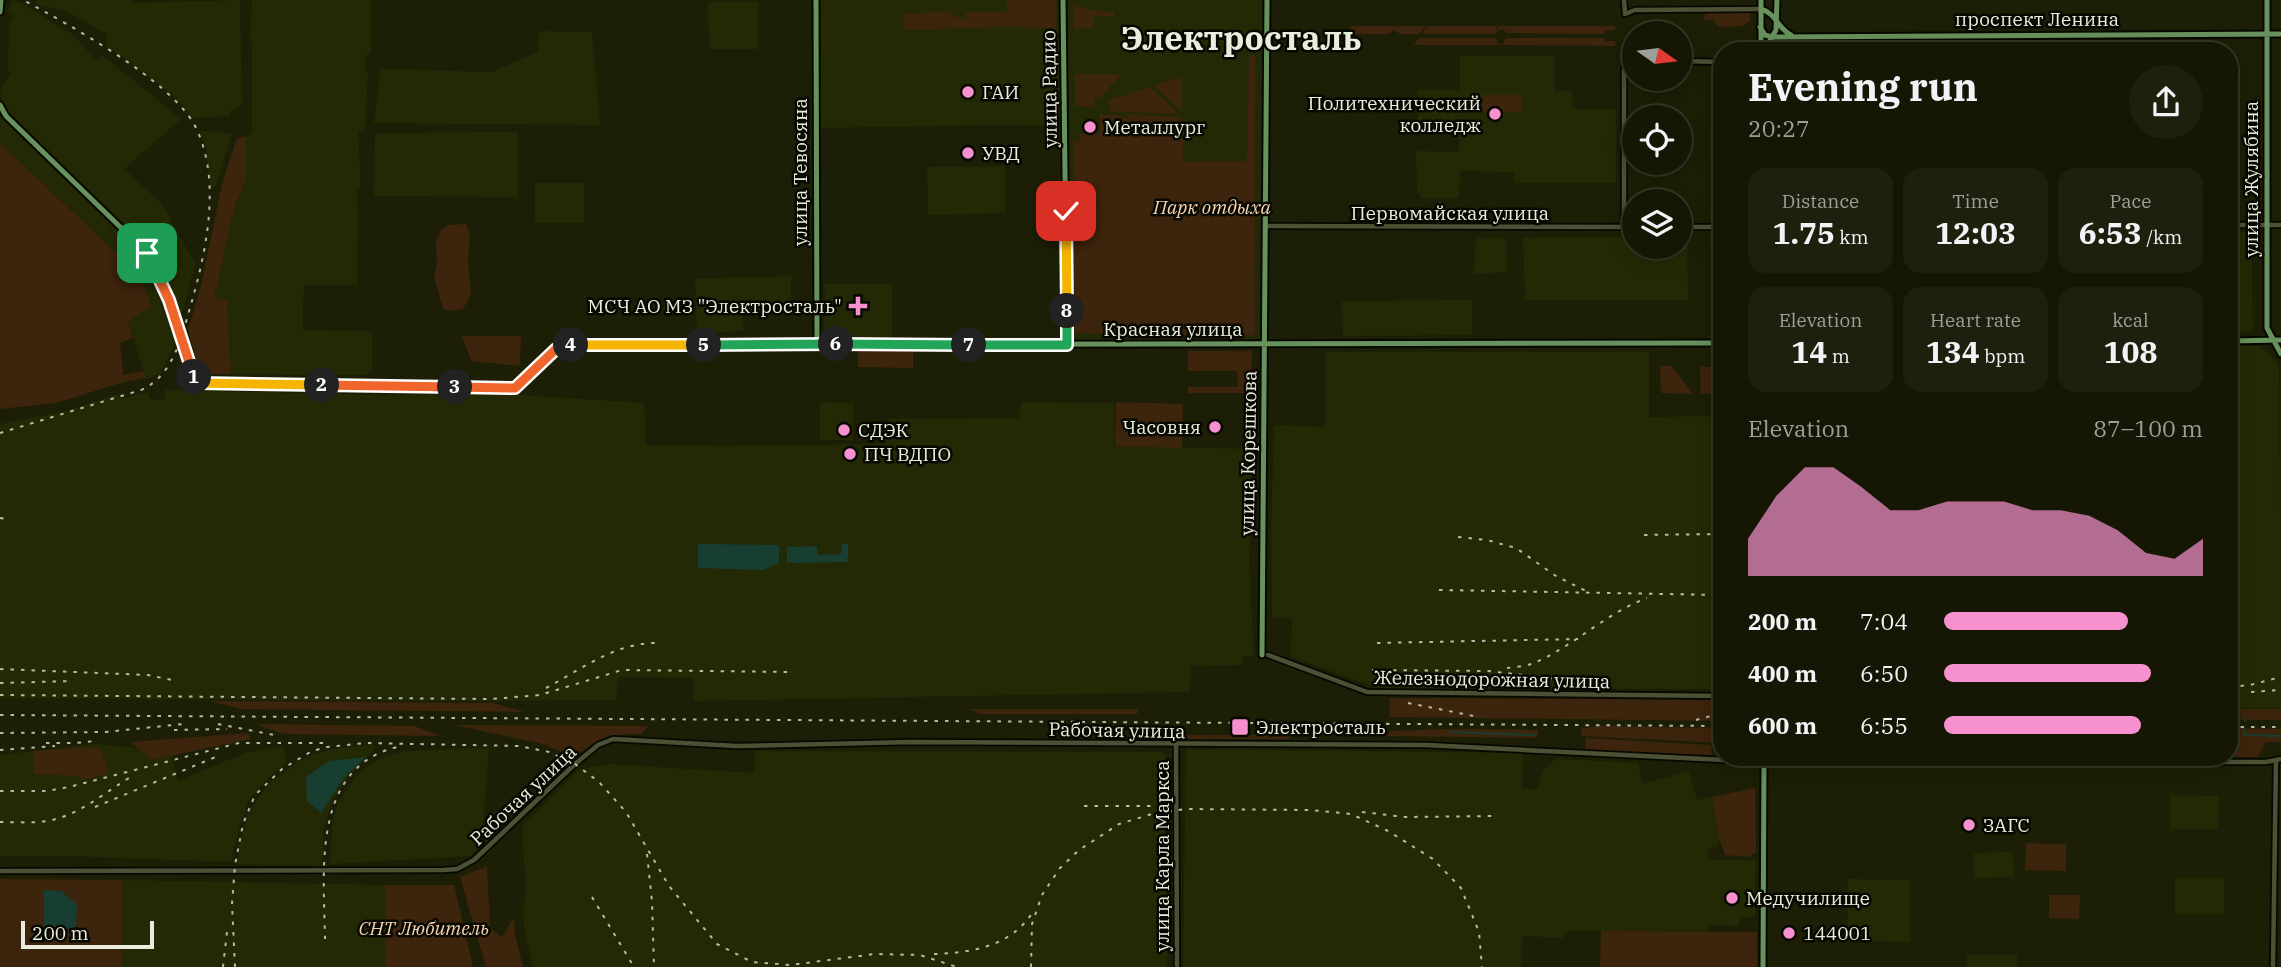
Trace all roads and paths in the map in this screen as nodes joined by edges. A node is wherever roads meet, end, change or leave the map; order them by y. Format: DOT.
graph roads {
  1 [pos="1,0"];
  2 [pos="816,0"];
  3 [pos="1063,0"];
  4 [pos="1267,0"];
  5 [pos="1624,0"];
  6 [pos="1761,0"];
  7 [pos="1777,0"];
  8 [pos="2267,0"];
  9 [pos="1761,9"];
  10 [pos="0,12"];
  11 [pos="1772,14"];
  12 [pos="1761,17"];
  13 [pos="1778,22"];
  14 [pos="1760,27"];
  15 [pos="2267,34"];
  16 [pos="2281,34"];
  17 [pos="1794,36"];
  18 [pos="1772,37"];
  19 [pos="1762,42"];
  20 [pos="1769,42"];
  21 [pos="1692,61"];
  22 [pos="1713,62"];
  23 [pos="1624,91"];
  24 [pos="0,105"];
  25 [pos="1624,189"];
  26 [pos="2238,225"];
  27 [pos="2267,225"];
  28 [pos="2281,225"];
  29 [pos="1266,226"];
  30 [pos="1622,227"];
  31 [pos="1692,227"];
  32 [pos="1713,227"];
  33 [pos="2273,340"];
  34 [pos="2281,340"];
  35 [pos="2238,341"];
  36 [pos="1713,343"];
  37 [pos="817,344"];
  38 [pos="1265,344"];
  39 [pos="1067,345"];
  40 [pos="2281,355"];
  41 [pos="1265,655"];
  42 [pos="1713,696"];
  43 [pos="1175,745"];
  44 [pos="1713,758"];
  45 [pos="2278,760"];
  46 [pos="2238,762"];
  47 [pos="1764,766"];
  48 [pos="0,871"];
  49 [pos="1177,967"];
  50 [pos="1763,967"];
  51 [pos="2273,967"];
  1 -- 10 [label="main road"];
  2 -- 37 [label="main road, улица Тевосяна"];
  3 -- 39 [label="main road, улица Радио"];
  4 -- 29 [label="main road, улица Корешкова"];
  5 -- 9 [label="street"];
  6 -- 9 [label="main road"];
  7 -- 13 [label="main road"];
  8 -- 15 [label="main road, улица Жулябина"];
  9 -- 11 [label="main road"];
  9 -- 12 [label="main road"];
  11 -- 12 [label="main road"];
  11 -- 13 [label="main road"];
  12 -- 14 [label="main road"];
  13 -- 17 [label="main road"];
  13 -- 18 [label="main road"];
  14 -- 18 [label="main road"];
  14 -- 19 [label="main road"];
  15 -- 16 [label="main road, проспект Ленина"];
  15 -- 17 [label="main road, проспект Ленина"];
  15 -- 27 [label="main road, улица Жулябина"];
  17 -- 18 [label="main road, проспект Ленина"];
  18 -- 20 [label="main road"];
  21 -- 22 [label="street"];
  23 -- 25 [label="street"];
  24 -- 37 [label="main road, Красная улица"];
  26 -- 27 [label="street"];
  27 -- 28 [label="street"];
  27 -- 33 [label="main road, улица Жулябина"];
  29 -- 30 [label="street, Первомайская улица"];
  29 -- 38 [label="main road, улица Корешкова"];
  31 -- 32 [label="street"];
  33 -- 34 [label="main road"];
  33 -- 35 [label="main road"];
  33 -- 40 [label="main road, улица Жулябина"];
  36 -- 38 [label="main road, Красная улица"];
  37 -- 39 [label="main road, Красная улица"];
  38 -- 39 [label="main road, Красная улица"];
  38 -- 41 [label="main road, улица Корешкова"];
  41 -- 42 [label="street, Железнодорожная улица"];
  43 -- 44 [label="street, Рабочая улица"];
  43 -- 48 [label="street, Рабочая улица"];
  43 -- 49 [label="street, улица Карла Маркса"];
  45 -- 46 [label="street, Рабочая улица"];
  45 -- 51 [label="street"];
  47 -- 50 [label="main road"];
}
